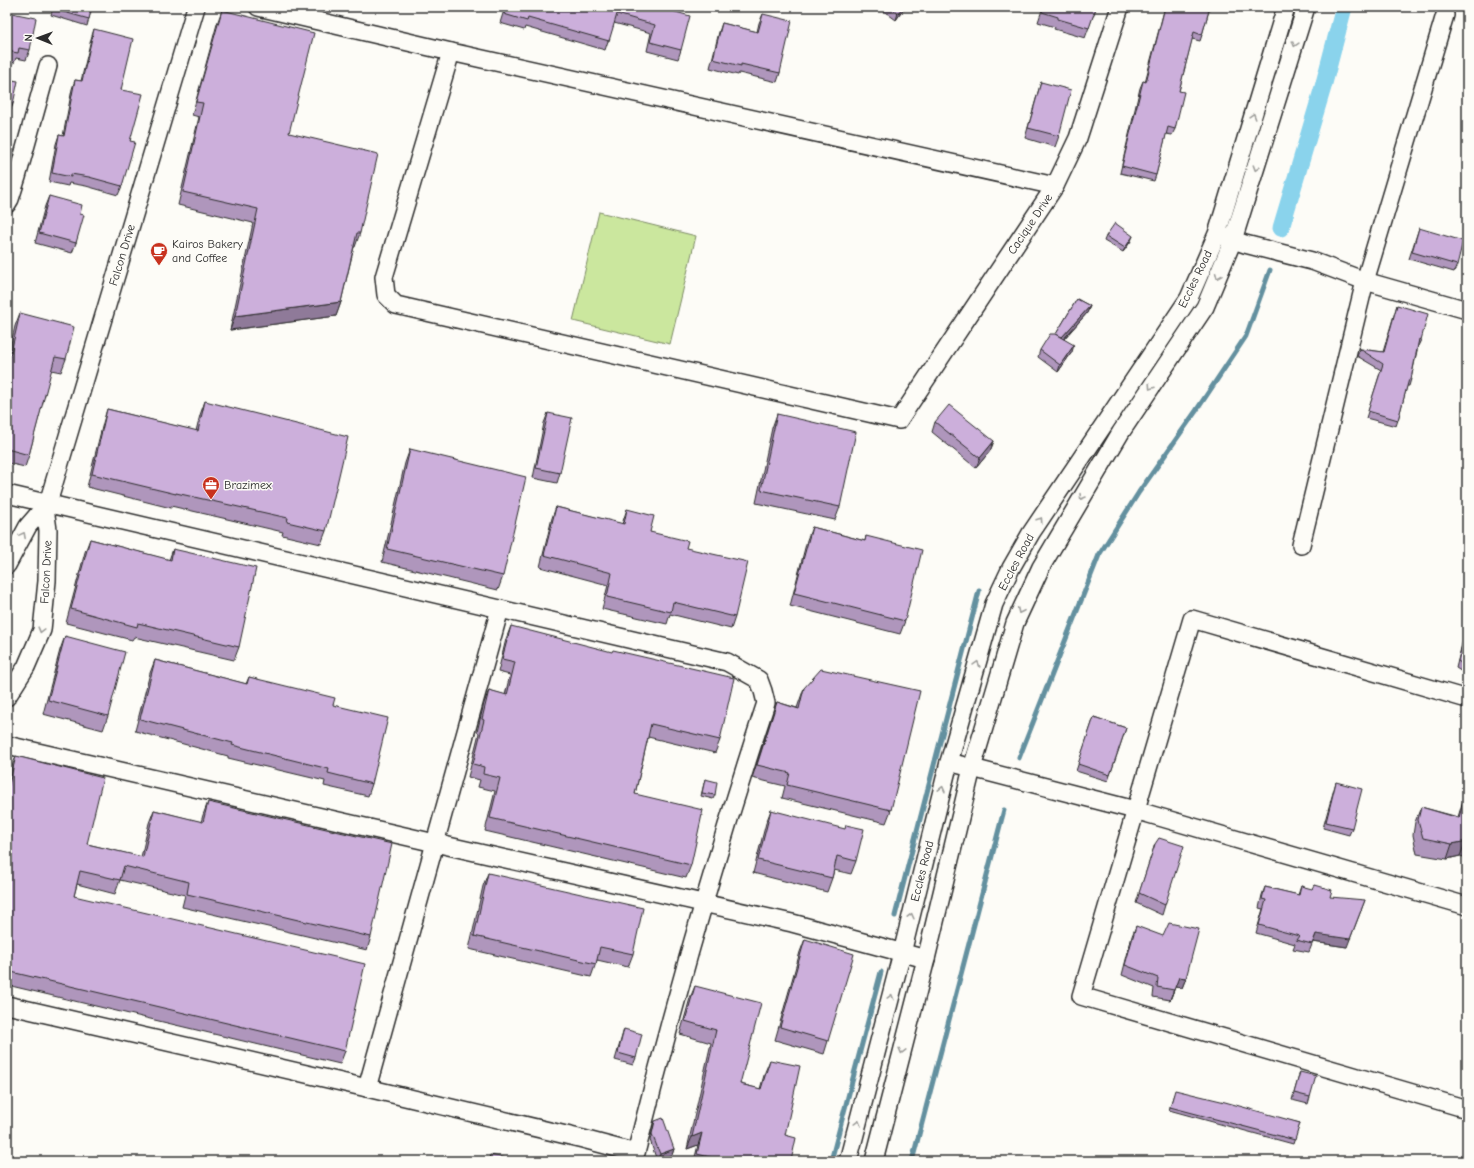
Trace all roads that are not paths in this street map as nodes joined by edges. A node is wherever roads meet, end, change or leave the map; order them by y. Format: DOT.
graph roads {
  1 [pos="196,7"];
  2 [pos="258,7"];
  3 [pos="1120,7"];
  4 [pos="1286,7"];
  5 [pos="1306,7"];
  6 [pos="1445,15"];
  7 [pos="451,52"];
  8 [pos="48,66"];
  9 [pos="1055,186"];
  10 [pos="7,204"];
  11 [pos="1217,234"];
  12 [pos="1233,240"];
  13 [pos="1365,281"];
  14 [pos="1467,310"];
  15 [pos="7,494"];
  16 [pos="46,505"];
  17 [pos="1302,545"];
  18 [pos="7,565"];
  19 [pos="500,609"];
  20 [pos="7,697"];
  21 [pos="1467,699"];
  22 [pos="7,745"];
  23 [pos="949,762"];
  24 [pos="972,768"];
  25 [pos="1135,810"];
  26 [pos="435,843"];
  27 [pos="704,903"];
  28 [pos="1467,906"];
  29 [pos="902,954"];
  30 [pos="926,959"];
  31 [pos="7,1005"];
  32 [pos="367,1088"];
  33 [pos="1467,1109"];
  34 [pos="848,1161"];
  35 [pos="874,1161"];
  1 -- 16 [label="street, Falcon Drive"];
  2 -- 7 [label="street"];
  3 -- 9 [label="street, Cacique Drive"];
  11 -- 4 [label="street, Eccles Road, one-way"];
  5 -- 12 [label="street, Eccles Road, one-way"];
  6 -- 13 [label="street"];
  7 -- 9 [label="street"];
  7 -- 9 [label="street, Cacique Drive"];
  8 -- 10 [label="street"];
  11 -- 12 [label="street"];
  23 -- 11 [label="street, Eccles Road, one-way"];
  12 -- 13 [label="street"];
  12 -- 24 [label="street, Eccles Road, one-way"];
  13 -- 14 [label="street"];
  13 -- 17 [label="street"];
  15 -- 16 [label="street"];
  18 -- 16 [label="street, Falcon Drive, one-way"];
  16 -- 19 [label="street"];
  16 -- 20 [label="street, Falcon Drive, one-way"];
  19 -- 26 [label="street"];
  19 -- 27 [label="street"];
  21 -- 25 [label="street"];
  22 -- 26 [label="street"];
  23 -- 24 [label="street"];
  29 -- 23 [label="street, Eccles Road, one-way"];
  24 -- 25 [label="street"];
  24 -- 30 [label="street, Eccles Road"];
  25 -- 28 [label="street"];
  25 -- 33 [label="street"];
  26 -- 27 [label="street"];
  26 -- 32 [label="street"];
  27 -- 29 [label="street"];
  27 -- 32 [label="street"];
  29 -- 30 [label="street"];
  34 -- 29 [label="street, Eccles Road, one-way"];
  30 -- 35 [label="street, Eccles Road, one-way"];
  31 -- 32 [label="street"];
}
